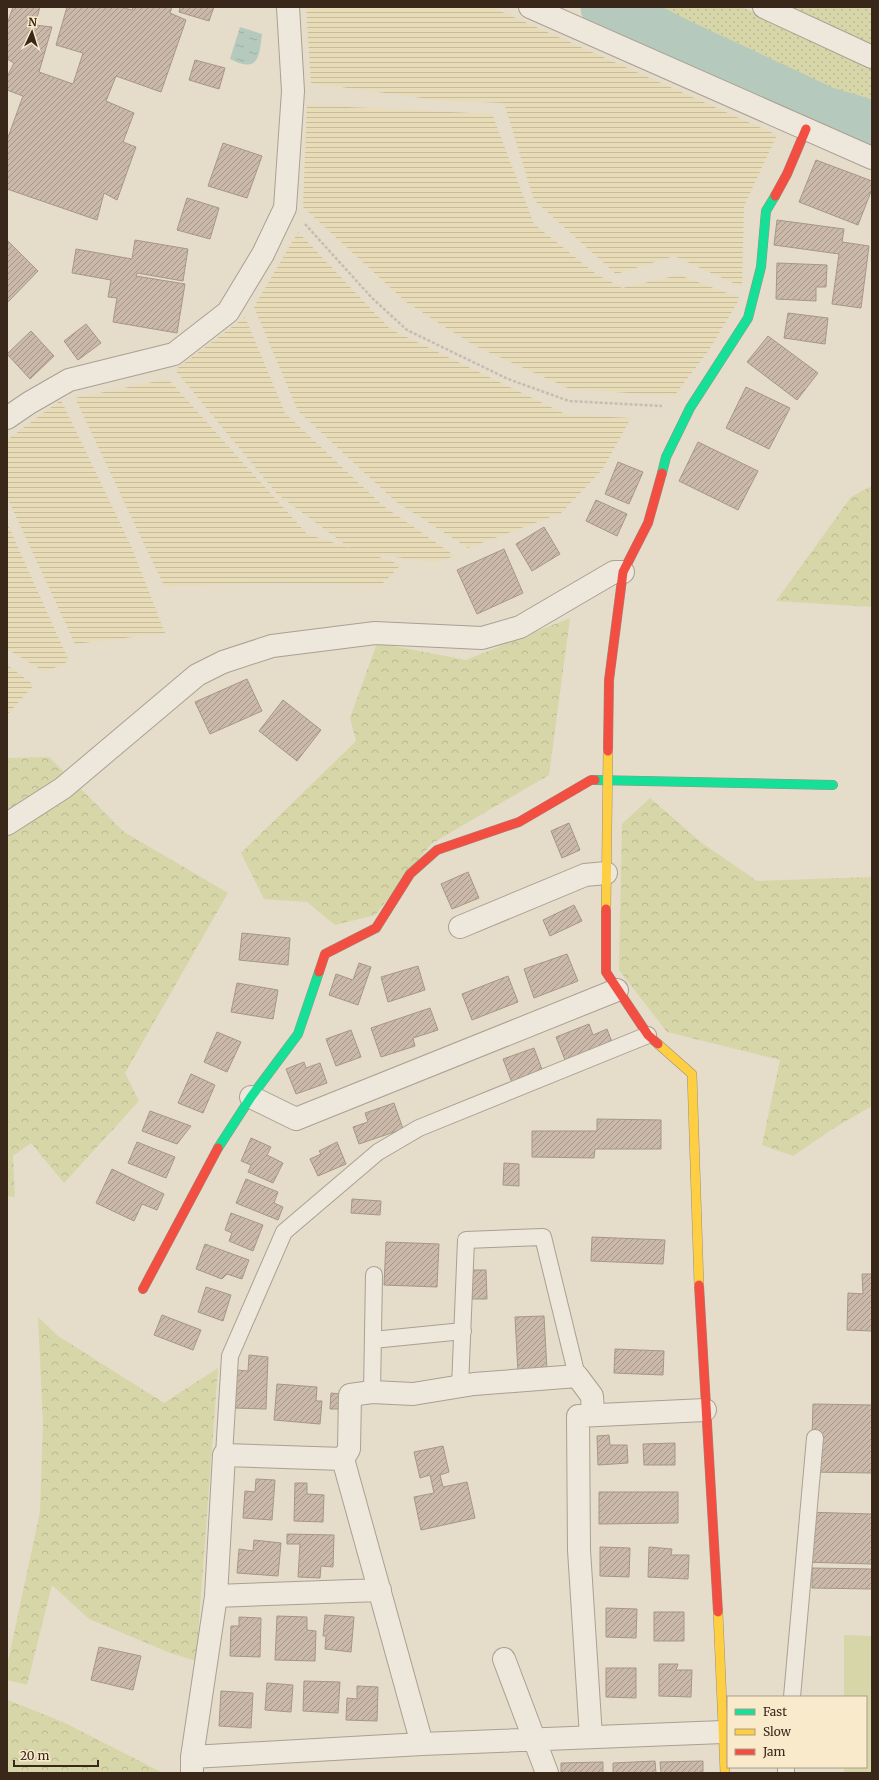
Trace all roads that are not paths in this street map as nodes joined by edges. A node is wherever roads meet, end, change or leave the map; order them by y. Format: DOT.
graph roads {
  1 [pos="288,7"];
  2 [pos="530,7"];
  3 [pos="764,7"];
  4 [pos="872,57"];
  5 [pos="806,129"];
  6 [pos="872,158"];
  7 [pos="7,418"];
  8 [pos="623,572"];
  9 [pos="607,780"];
  10 [pos="833,785"];
  11 [pos="7,824"];
  12 [pos="606,873"];
  13 [pos="460,927"];
  14 [pos="616,990"];
  15 [pos="648,1035"];
  16 [pos="251,1097"];
  17 [pos="374,1275"];
  18 [pos="143,1289"];
  19 [pos="462,1331"];
  20 [pos="373,1340"];
  21 [pos="577,1376"];
  22 [pos="460,1387"];
  23 [pos="372,1392"];
  24 [pos="705,1410"];
  25 [pos="593,1416"];
  26 [pos="815,1438"];
  27 [pos="224,1455"];
  28 [pos="343,1459"];
  29 [pos="380,1590"];
  30 [pos="216,1596"];
  31 [pos="504,1659"];
  32 [pos="792,1696"];
  33 [pos="723,1732"];
  34 [pos="591,1737"];
  35 [pos="535,1739"];
  36 [pos="422,1744"];
  37 [pos="192,1765"];
  38 [pos="547,1773"];
  39 [pos="725,1773"];
  1 -- 7 [label="street"];
  2 -- 5 [label="street"];
  3 -- 4 [label="street"];
  5 -- 6 [label="street"];
  5 -- 8 [label="street"];
  8 -- 9 [label="street"];
  8 -- 11 [label="street"];
  9 -- 10 [label="street"];
  9 -- 12 [label="street"];
  9 -- 16 [label="street"];
  12 -- 13 [label="street"];
  12 -- 14 [label="street"];
  14 -- 15 [label="street"];
  14 -- 16 [label="street"];
  15 -- 24 [label="street"];
  15 -- 27 [label="lane"];
  16 -- 18 [label="street"];
  17 -- 20 [label="lane"];
  19 -- 20 [label="lane"];
  19 -- 21 [label="lane"];
  19 -- 22 [label="lane"];
  20 -- 23 [label="lane"];
  21 -- 22 [label="street"];
  21 -- 25 [label="street"];
  22 -- 23 [label="street"];
  23 -- 28 [label="street"];
  24 -- 25 [label="street"];
  24 -- 33 [label="street"];
  25 -- 34 [label="street"];
  26 -- 32 [label="lane"];
  27 -- 28 [label="street"];
  27 -- 30 [label="street"];
  28 -- 29 [label="street"];
  29 -- 30 [label="street"];
  29 -- 36 [label="street"];
  30 -- 37 [label="street"];
  31 -- 35 [label="street"];
  33 -- 34 [label="street"];
  33 -- 39 [label="street"];
  34 -- 35 [label="street"];
  35 -- 36 [label="street"];
  35 -- 38 [label="street"];
  36 -- 37 [label="street"];
}
